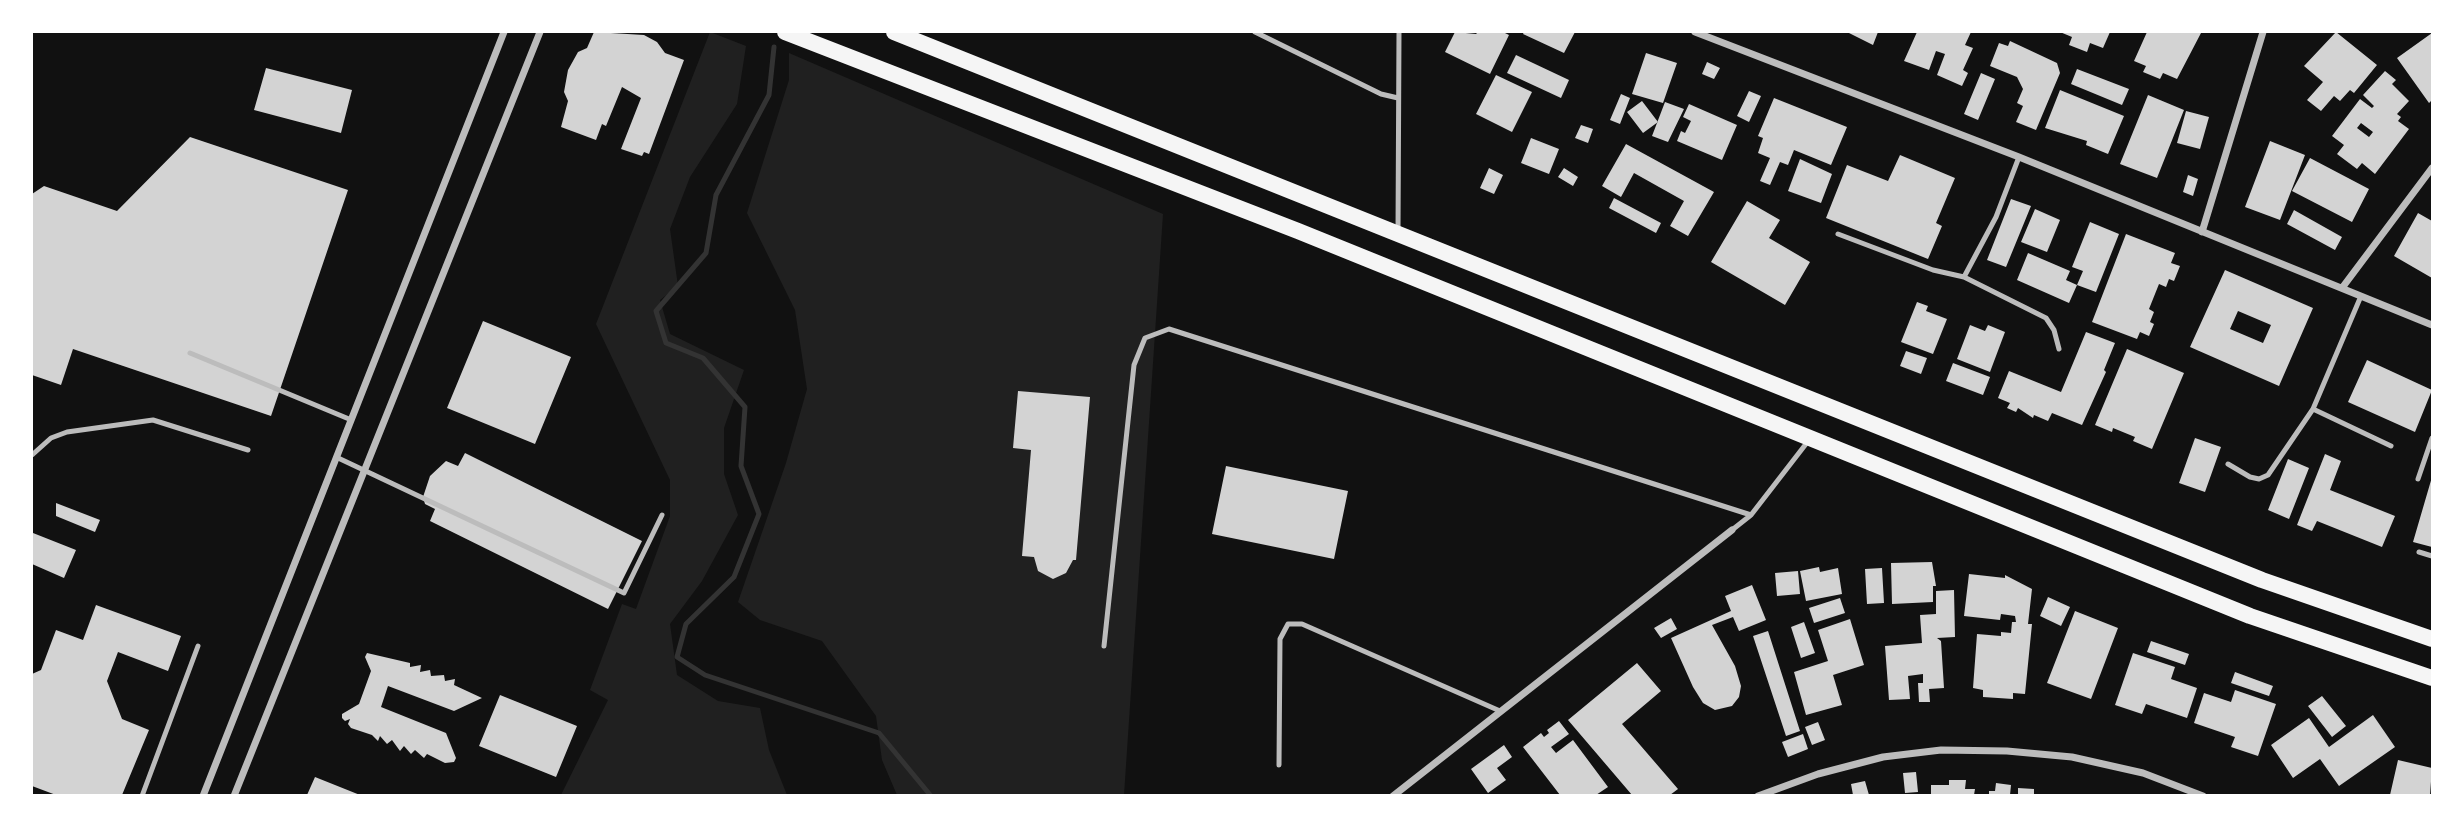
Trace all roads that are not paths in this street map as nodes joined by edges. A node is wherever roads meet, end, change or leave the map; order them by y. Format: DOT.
graph roads {
  1 [pos="503,32"];
  2 [pos="540,32"];
  3 [pos="785,32"];
  4 [pos="894,32"];
  5 [pos="1255,32"];
  6 [pos="1399,32"];
  7 [pos="1695,32"];
  8 [pos="2261,32"];
  9 [pos="1398,98"];
  10 [pos="2019,157"];
  11 [pos="2432,167"];
  12 [pos="2202,232"];
  13 [pos="1398,233"];
  14 [pos="1838,234"];
  15 [pos="1964,277"];
  16 [pos="2342,288"];
  17 [pos="2361,296"];
  18 [pos="2432,325"];
  19 [pos="2059,349"];
  20 [pos="190,353"];
  21 [pos="2313,409"];
  22 [pos="349,419"];
  23 [pos="2432,438"];
  24 [pos="1809,440"];
  25 [pos="2391,446"];
  26 [pos="248,450"];
  27 [pos="32,455"];
  28 [pos="336,457"];
  29 [pos="2228,464"];
  30 [pos="364,471"];
  31 [pos="2418,479"];
  32 [pos="662,515"];
  33 [pos="1751,516"];
  34 [pos="1732,530"];
  35 [pos="2419,552"];
  36 [pos="2432,556"];
  37 [pos="2432,639"];
  38 [pos="198,646"];
  39 [pos="1104,646"];
  40 [pos="2432,678"];
  41 [pos="1500,711"];
  42 [pos="1279,765"];
  43 [pos="142,796"];
  44 [pos="203,796"];
  45 [pos="234,796"];
  46 [pos="1392,796"];
  47 [pos="1758,796"];
  48 [pos="2203,796"];
  1 -- 22 [label="street"];
  2 -- 30 [label="street"];
  3 -- 24 [label="main road"];
  4 -- 13 [label="main road"];
  5 -- 9 [label="lane"];
  6 -- 9 [label="lane"];
  7 -- 10 [label="street"];
  8 -- 12 [label="street"];
  9 -- 13 [label="lane"];
  10 -- 12 [label="street"];
  10 -- 15 [label="lane"];
  11 -- 16 [label="street"];
  12 -- 16 [label="street"];
  13 -- 37 [label="main road"];
  14 -- 15 [label="lane"];
  15 -- 19 [label="lane"];
  16 -- 17 [label="street"];
  17 -- 18 [label="street"];
  17 -- 21 [label="lane"];
  20 -- 22 [label="lane"];
  21 -- 25 [label="lane"];
  21 -- 29 [label="lane"];
  22 -- 28 [label="street"];
  23 -- 31 [label="lane"];
  24 -- 33 [label="lane"];
  24 -- 40 [label="main road"];
  26 -- 27 [label="lane"];
  28 -- 30 [label="lane"];
  28 -- 44 [label="street"];
  30 -- 32 [label="lane"];
  30 -- 45 [label="street"];
  33 -- 34 [label="lane"];
  33 -- 39 [label="lane"];
  34 -- 41 [label="street"];
  35 -- 36 [label="lane"];
  38 -- 43 [label="lane"];
  41 -- 42 [label="lane"];
  41 -- 46 [label="street"];
  47 -- 48 [label="street"];
}
